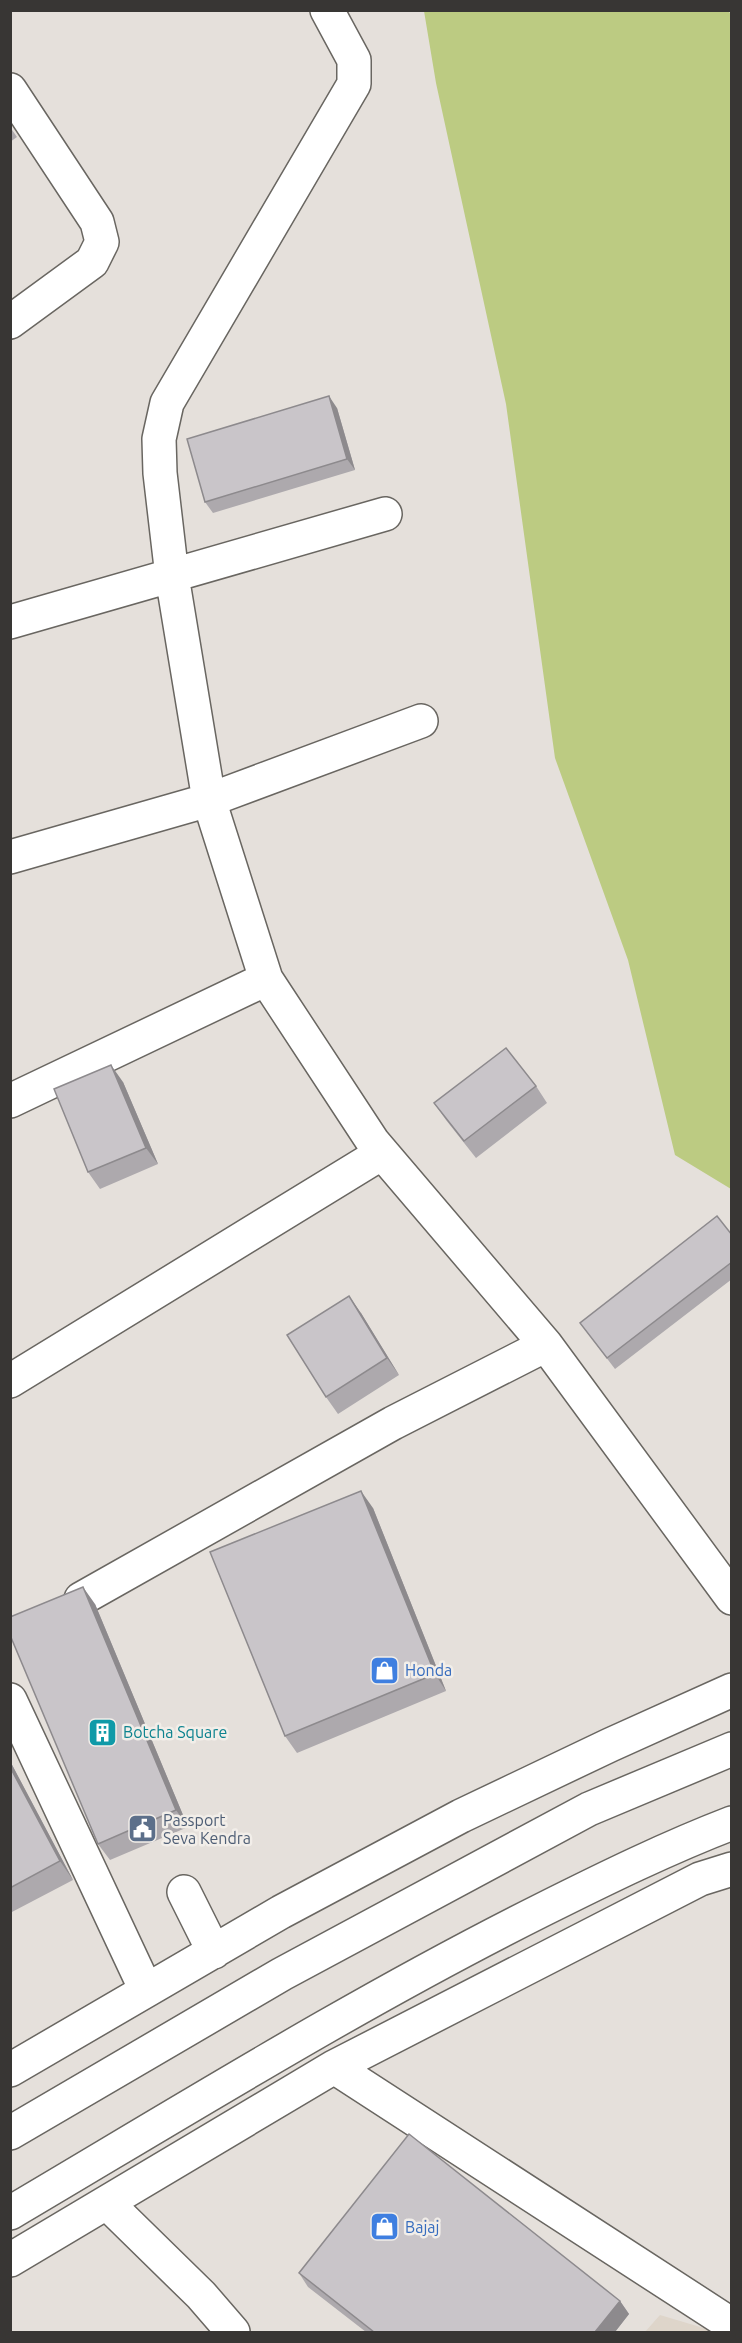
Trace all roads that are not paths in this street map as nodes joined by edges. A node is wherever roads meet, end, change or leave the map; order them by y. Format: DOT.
graph roads {
  1 [pos="327,10"];
  2 [pos="10,90"];
  3 [pos="10,322"];
  4 [pos="385,514"];
  5 [pos="171,576"];
  6 [pos="10,622"];
  7 [pos="421,721"];
  8 [pos="209,800"];
  9 [pos="10,856"];
  10 [pos="266,979"];
  11 [pos="10,1101"];
  12 [pos="382,1153"];
  13 [pos="546,1345"];
  14 [pos="10,1381"];
  15 [pos="730,1593"];
  16 [pos="81,1599"];
  17 [pos="732,1690"];
  18 [pos="10,1700"];
  19 [pos="732,1749"];
  20 [pos="732,1823"];
  21 [pos="732,1869"];
  22 [pos="184,1892"];
  23 [pos="214,1952"];
  24 [pos="146,1990"];
  25 [pos="334,2067"];
  26 [pos="10,2070"];
  27 [pos="10,2133"];
  28 [pos="107,2202"];
  29 [pos="10,2212"];
  30 [pos="10,2260"];
  31 [pos="732,2325"];
  32 [pos="233,2332"];
  1 -- 5 [label="street"];
  2 -- 3 [label="street"];
  4 -- 5 [label="street"];
  5 -- 6 [label="street"];
  5 -- 8 [label="street"];
  7 -- 8 [label="street"];
  8 -- 9 [label="street"];
  8 -- 10 [label="street"];
  10 -- 11 [label="street"];
  10 -- 12 [label="street"];
  12 -- 13 [label="street"];
  12 -- 14 [label="street"];
  13 -- 15 [label="street"];
  13 -- 16 [label="street"];
  17 -- 23 [label="street"];
  18 -- 24 [label="street"];
  19 -- 27 [label="street"];
  20 -- 29 [label="street"];
  21 -- 25 [label="street"];
  22 -- 23 [label="street"];
  23 -- 24 [label="street"];
  24 -- 26 [label="street"];
  25 -- 28 [label="street"];
  25 -- 31 [label="street"];
  28 -- 30 [label="street"];
  28 -- 32 [label="street"];
}
